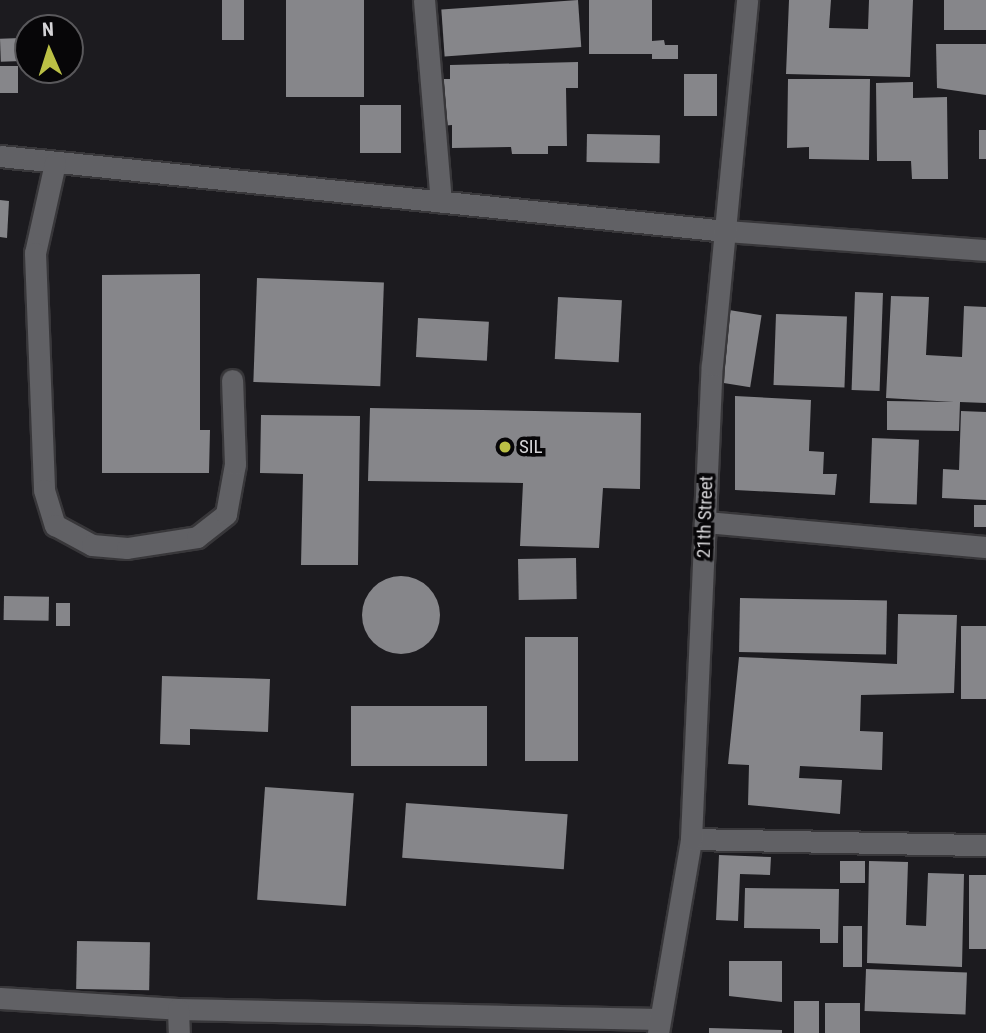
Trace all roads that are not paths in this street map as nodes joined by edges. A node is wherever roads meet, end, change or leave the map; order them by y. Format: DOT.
graph roads {
  1 [pos="424,0"];
  2 [pos="747,0"];
  3 [pos="0,156"];
  4 [pos="55,163"];
  5 [pos="441,201"];
  6 [pos="726,231"];
  7 [pos="986,250"];
  8 [pos="233,380"];
  9 [pos="705,522"];
  10 [pos="986,547"];
  11 [pos="691,839"];
  12 [pos="986,845"];
  13 [pos="0,998"];
  14 [pos="178,1009"];
  15 [pos="659,1026"];
  16 [pos="179,1033"];
  1 -- 5 [label="street"];
  2 -- 6 [label="street, 21th Street"];
  3 -- 4 [label="street"];
  4 -- 5 [label="street"];
  4 -- 8 [label="street"];
  5 -- 6 [label="street"];
  6 -- 7 [label="street"];
  6 -- 9 [label="street, 21th Street"];
  9 -- 10 [label="street"];
  9 -- 11 [label="street, 21th Street"];
  11 -- 12 [label="street"];
  11 -- 15 [label="street, 21th Street"];
  13 -- 14 [label="street"];
  14 -- 15 [label="street"];
  14 -- 16 [label="street"];
}
